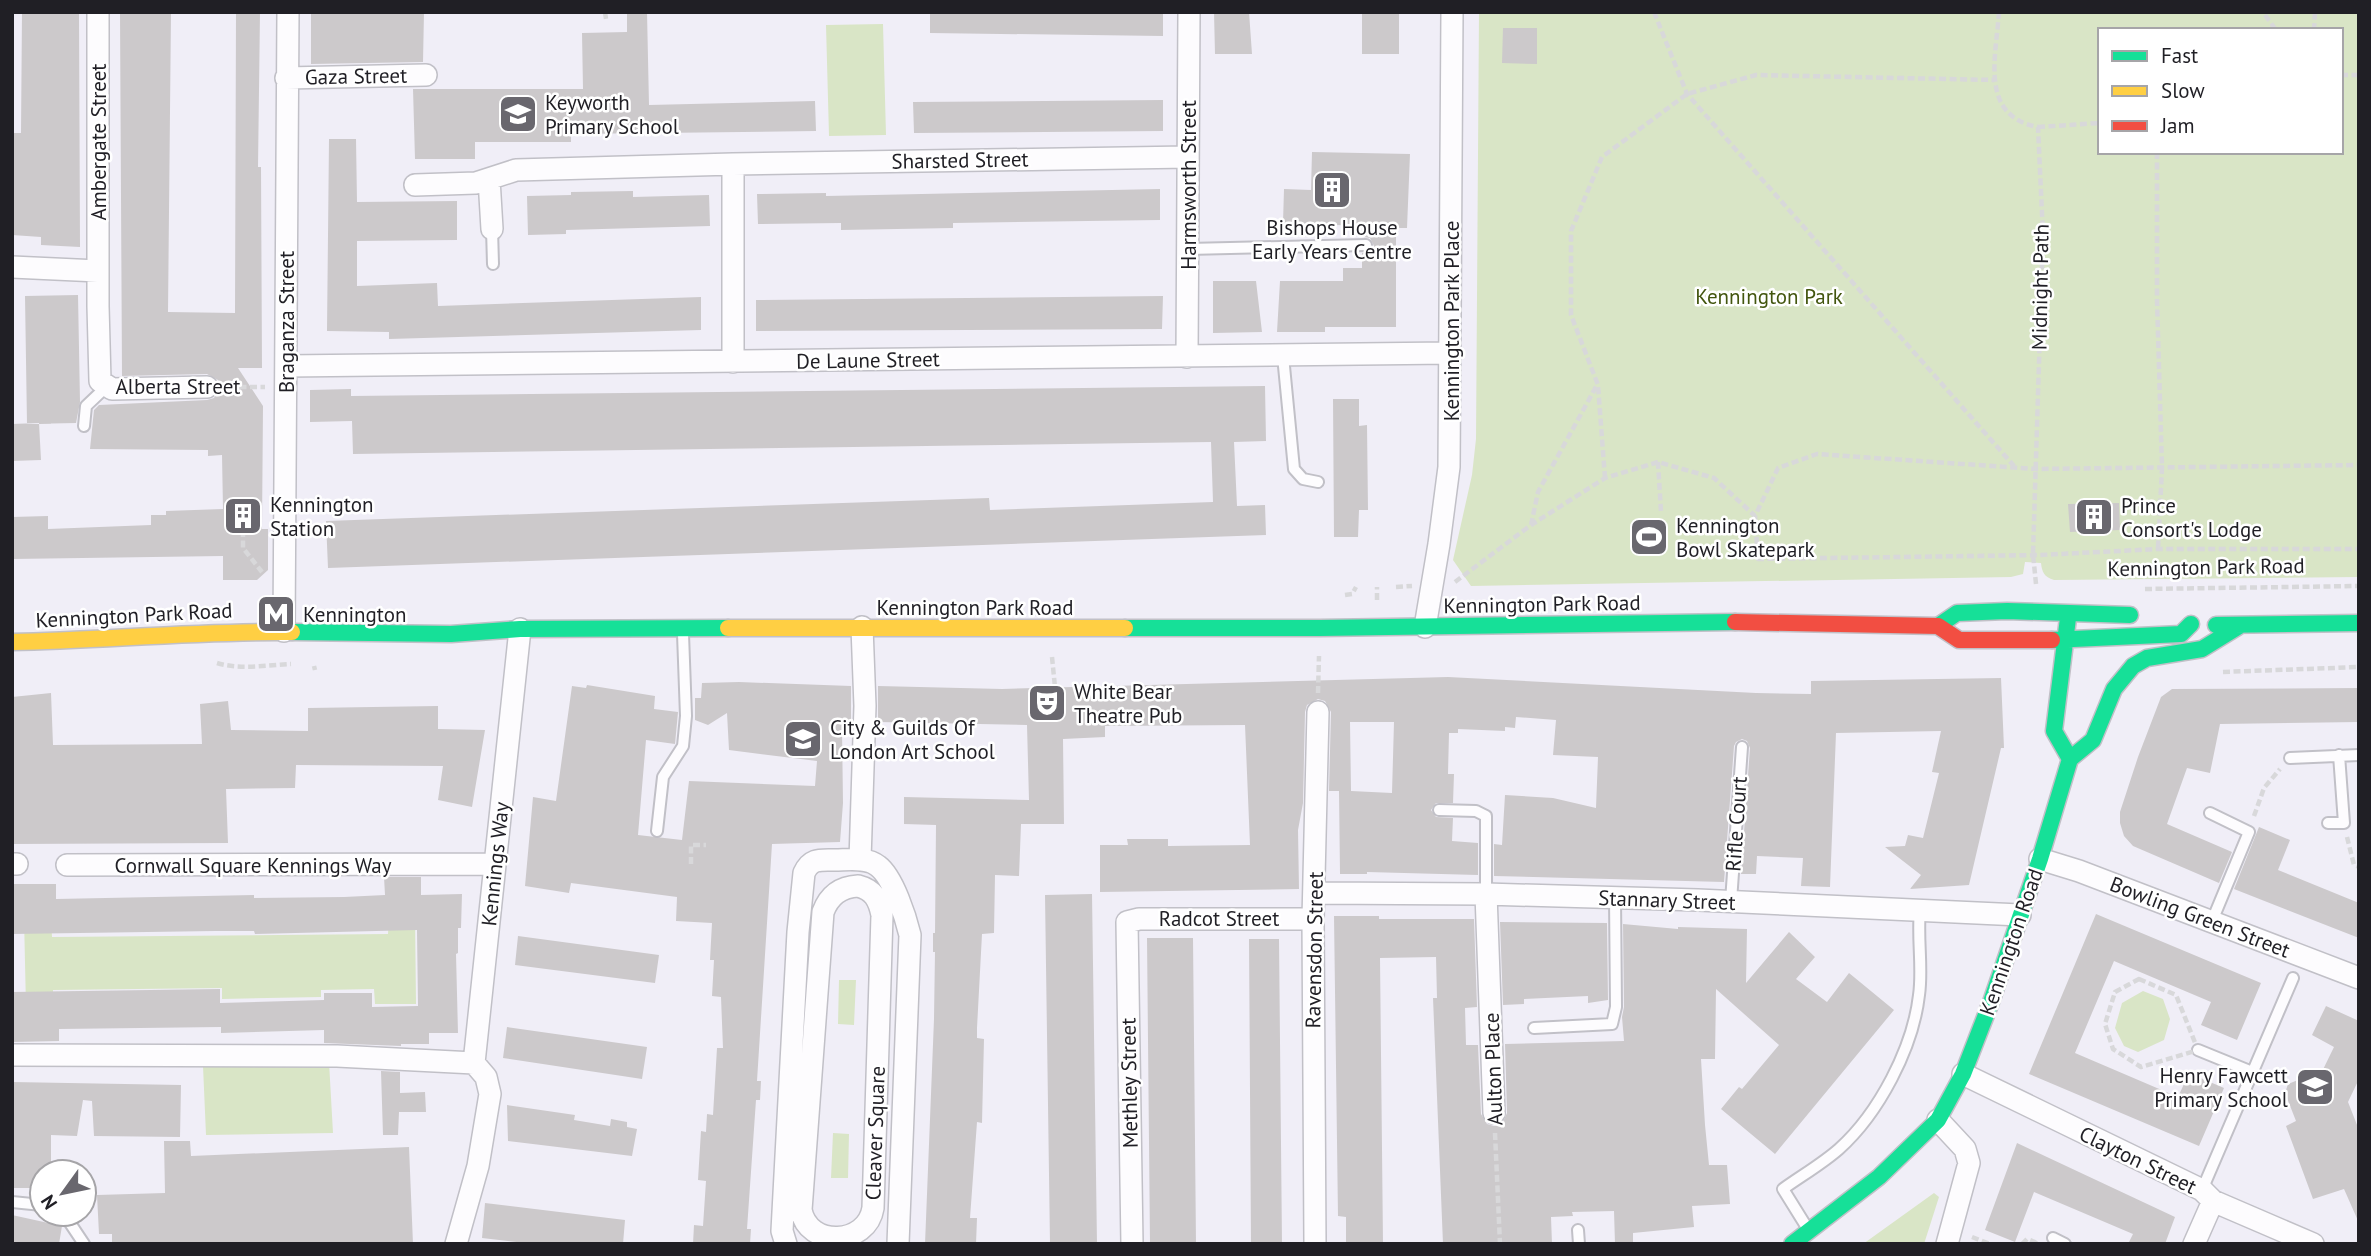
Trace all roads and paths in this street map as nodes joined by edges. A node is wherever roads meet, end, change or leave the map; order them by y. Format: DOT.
graph roads {
  1 [pos="98,12"];
  2 [pos="288,12"];
  3 [pos="605,12"];
  4 [pos="1189,12"];
  5 [pos="1452,12"];
  6 [pos="1654,12"];
  7 [pos="1999,12"];
  8 [pos="2265,15"];
  9 [pos="606,19"];
  10 [pos="2275,28"];
  11 [pos="426,75"];
  12 [pos="286,78"];
  13 [pos="1995,80"];
  14 [pos="1687,94"];
  15 [pos="2098,123"];
  16 [pos="2038,127"];
  17 [pos="2157,154"];
  18 [pos="1188,157"];
  19 [pos="733,164"];
  20 [pos="489,179"];
  21 [pos="415,185"];
  22 [pos="492,229"];
  23 [pos="1366,245"];
  24 [pos="1188,249"];
  25 [pos="493,264"];
  26 [pos="12,267"];
  27 [pos="98,271"];
  28 [pos="1450,353"];
  29 [pos="1283,356"];
  30 [pos="1187,357"];
  31 [pos="733,362"];
  32 [pos="285,376"];
  33 [pos="1598,385"];
  34 [pos="106,387"];
  35 [pos="207,387"];
  36 [pos="84,426"];
  37 [pos="1658,462"];
  38 [pos="2359,465"];
  39 [pos="2015,467"];
  40 [pos="2036,468"];
  41 [pos="2162,468"];
  42 [pos="1605,478"];
  43 [pos="1318,482"];
  44 [pos="1661,512"];
  45 [pos="1755,516"];
  46 [pos="1531,525"];
  47 [pos="243,530"];
  48 [pos="2359,548"];
  49 [pos="2158,549"];
  50 [pos="2033,554"];
  51 [pos="1454,583"];
  52 [pos="2036,585"];
  53 [pos="2359,586"];
  54 [pos="1356,587"];
  55 [pos="1377,587"];
  56 [pos="2138,589"];
  57 [pos="1377,594"];
  58 [pos="285,595"];
  59 [pos="1336,598"];
  60 [pos="2068,613"];
  61 [pos="2141,615"];
  62 [pos="2359,623"];
  63 [pos="2241,625"];
  64 [pos="1938,626"];
  65 [pos="862,627"];
  66 [pos="1425,627"];
  67 [pos="683,628"];
  68 [pos="520,629"];
  69 [pos="284,631"];
  70 [pos="2066,640"];
  71 [pos="12,642"];
  72 [pos="1319,656"];
  73 [pos="1052,657"];
  74 [pos="2359,667"];
  75 [pos="2211,673"];
  76 [pos="1055,687"];
  77 [pos="1318,712"];
  78 [pos="1742,747"];
  79 [pos="2339,755"];
  80 [pos="2359,755"];
  81 [pos="2290,758"];
  82 [pos="2070,759"];
  83 [pos="1439,810"];
  84 [pos="2210,813"];
  85 [pos="2328,823"];
  86 [pos="2344,823"];
  87 [pos="657,831"];
  88 [pos="2249,832"];
  89 [pos="706,845"];
  90 [pos="2040,859"];
  91 [pos="860,860"];
  92 [pos="494,864"];
  93 [pos="691,864"];
  94 [pos="67,865"];
  95 [pos="2359,867"];
  96 [pos="1315,893"];
  97 [pos="1486,894"];
  98 [pos="1615,898"];
  99 [pos="1731,901"];
  100 [pos="1920,910"];
  101 [pos="823,912"];
  102 [pos="2020,915"];
  103 [pos="1312,919"];
  104 [pos="2211,921"];
  105 [pos="1126,922"];
  106 [pos="2293,978"];
  107 [pos="2359,978"];
  108 [pos="1534,1028"];
  109 [pos="2198,1050"];
  110 [pos="12,1055"];
  111 [pos="474,1063"];
  112 [pos="2252,1072"];
  113 [pos="1963,1074"];
  114 [pos="1494,1114"];
  115 [pos="1938,1120"];
  116 [pos="2207,1195"];
  117 [pos="73,1228"];
  118 [pos="1578,1230"];
  119 [pos="1810,1231"];
  120 [pos="2053,1238"];
  121 [pos="84,1244"];
  122 [pos="456,1244"];
  123 [pos="786,1244"];
  124 [pos="898,1244"];
  125 [pos="1132,1244"];
  126 [pos="1315,1244"];
  127 [pos="1500,1244"];
  128 [pos="1578,1244"];
  129 [pos="1792,1244"];
  130 [pos="1947,1244"];
  131 [pos="2065,1244"];
  132 [pos="2194,1244"];
  133 [pos="2313,1244"];
  1 -- 27 [label="street, Ambergate Street"];
  2 -- 12 [label="street, Braganza Street"];
  3 -- 9 [label="path"];
  4 -- 18 [label="street, Harmsworth Street"];
  5 -- 28 [label="street, Kennington Park Place"];
  6 -- 14 [label="path"];
  7 -- 13 [label="path"];
  8 -- 10 [label="path"];
  11 -- 12 [label="street, Gaza Street"];
  12 -- 32 [label="street, Braganza Street"];
  13 -- 14 [label="path"];
  13 -- 16 [label="path"];
  14 -- 33 [label="path"];
  14 -- 39 [label="path"];
  15 -- 16 [label="path"];
  16 -- 40 [label="path, Midnight Path"];
  17 -- 41 [label="path"];
  18 -- 19 [label="street, Sharsted Street"];
  18 -- 24 [label="street, Harmsworth Street"];
  19 -- 20 [label="street, Sharsted Street"];
  19 -- 31 [label="street"];
  20 -- 21 [label="street, Sharsted Street"];
  20 -- 22 [label="street"];
  22 -- 25 [label="lane"];
  23 -- 24 [label="lane"];
  24 -- 30 [label="street, Harmsworth Street"];
  26 -- 27 [label="street"];
  27 -- 34 [label="street, Alberta Street"];
  28 -- 29 [label="street, De Laune Street"];
  28 -- 66 [label="street, Kennington Park Place"];
  29 -- 30 [label="street, De Laune Street"];
  29 -- 43 [label="lane"];
  30 -- 31 [label="street, De Laune Street"];
  31 -- 32 [label="street, De Laune Street"];
  32 -- 35 [label="path, Alberta Street"];
  32 -- 58 [label="street, Braganza Street"];
  33 -- 42 [label="path"];
  33 -- 46 [label="path"];
  34 -- 35 [label="street, Alberta Street"];
  34 -- 36 [label="lane"];
  37 -- 42 [label="path"];
  37 -- 44 [label="path"];
  37 -- 45 [label="path"];
  38 -- 41 [label="path"];
  39 -- 40 [label="path"];
  39 -- 45 [label="path"];
  40 -- 41 [label="path"];
  40 -- 50 [label="path, Midnight Path"];
  41 -- 49 [label="path"];
  42 -- 46 [label="path"];
  45 -- 50 [label="path"];
  46 -- 51 [label="path"];
  47 -- 58 [label="path"];
  48 -- 49 [label="path"];
  49 -- 50 [label="path"];
  50 -- 52 [label="path, Midnight Path"];
  53 -- 56 [label="path, Kennington Park Road"];
  54 -- 59 [label="path"];
  55 -- 57 [label="path"];
  58 -- 69 [label="street, Braganza Street"];
  60 -- 61 [label="highway, Kennington Park Road"];
  60 -- 64 [label="highway, Kennington Park Road"];
  60 -- 70 [label="highway"];
  62 -- 63 [label="highway, Kennington Park Road"];
  63 -- 70 [label="highway, Kennington Park Road"];
  63 -- 82 [label="highway, Kennington Road"];
  64 -- 66 [label="highway, Kennington Park Road"];
  64 -- 70 [label="highway, Kennington Park Road"];
  65 -- 66 [label="highway, Kennington Park Road"];
  65 -- 67 [label="highway, Kennington Park Road"];
  65 -- 91 [label="street"];
  67 -- 68 [label="highway, Kennington Park Road"];
  67 -- 87 [label="lane"];
  68 -- 69 [label="highway, Kennington Park Road"];
  68 -- 92 [label="street, Kennings Way"];
  69 -- 71 [label="highway, Kennington Park Road"];
  70 -- 82 [label="highway"];
  72 -- 77 [label="path"];
  73 -- 76 [label="path"];
  74 -- 75 [label="path"];
  77 -- 96 [label="street, Ravensdon Street"];
  78 -- 99 [label="lane, Rifle Court"];
  79 -- 80 [label="lane"];
  79 -- 81 [label="lane"];
  79 -- 86 [label="lane"];
  81 -- 88 [label="path"];
  82 -- 90 [label="highway, Kennington Road"];
  83 -- 97 [label="lane"];
  84 -- 88 [label="lane"];
  85 -- 86 [label="lane"];
  86 -- 95 [label="path"];
  88 -- 104 [label="lane"];
  89 -- 93 [label="path"];
  90 -- 102 [label="highway, Kennington Road"];
  90 -- 104 [label="street, Bowling Green Street"];
  91 -- 123 [label="street"];
  91 -- 124 [label="street, Cleaver Square"];
  92 -- 94 [label="street, Cornwall Square Kennings Way"];
  92 -- 111 [label="street, Kennings Way"];
  96 -- 97 [label="street, Stannary Street"];
  96 -- 103 [label="street, Ravensdon Street"];
  97 -- 98 [label="street, Stannary Street"];
  97 -- 114 [label="street, Aulton Place"];
  98 -- 99 [label="street, Stannary Street"];
  98 -- 108 [label="lane"];
  99 -- 100 [label="street, Stannary Street"];
  100 -- 102 [label="street, Stannary Street"];
  100 -- 119 [label="lane"];
  101 -- 101 [label="street, Cleaver Square"];
  102 -- 113 [label="highway, Kennington Road"];
  103 -- 105 [label="street, Radcot Street"];
  103 -- 126 [label="street, Ravensdon Street"];
  104 -- 107 [label="street, Bowling Green Street"];
  105 -- 125 [label="street, Methley Street"];
  106 -- 112 [label="lane"];
  109 -- 109 [label="path"];
  109 -- 112 [label="lane"];
  110 -- 111 [label="street"];
  111 -- 122 [label="street"];
  112 -- 116 [label="lane"];
  113 -- 115 [label="highway, Kennington Road"];
  113 -- 116 [label="street, Clayton Street"];
  114 -- 127 [label="path, Aulton Place"];
  115 -- 119 [label="highway, Kennington Road"];
  115 -- 130 [label="street"];
  116 -- 132 [label="street"];
  116 -- 133 [label="street, Clayton Street"];
  117 -- 121 [label="lane"];
  118 -- 128 [label="lane"];
  119 -- 129 [label="highway, Kennington Road"];
  120 -- 131 [label="lane"];
}
